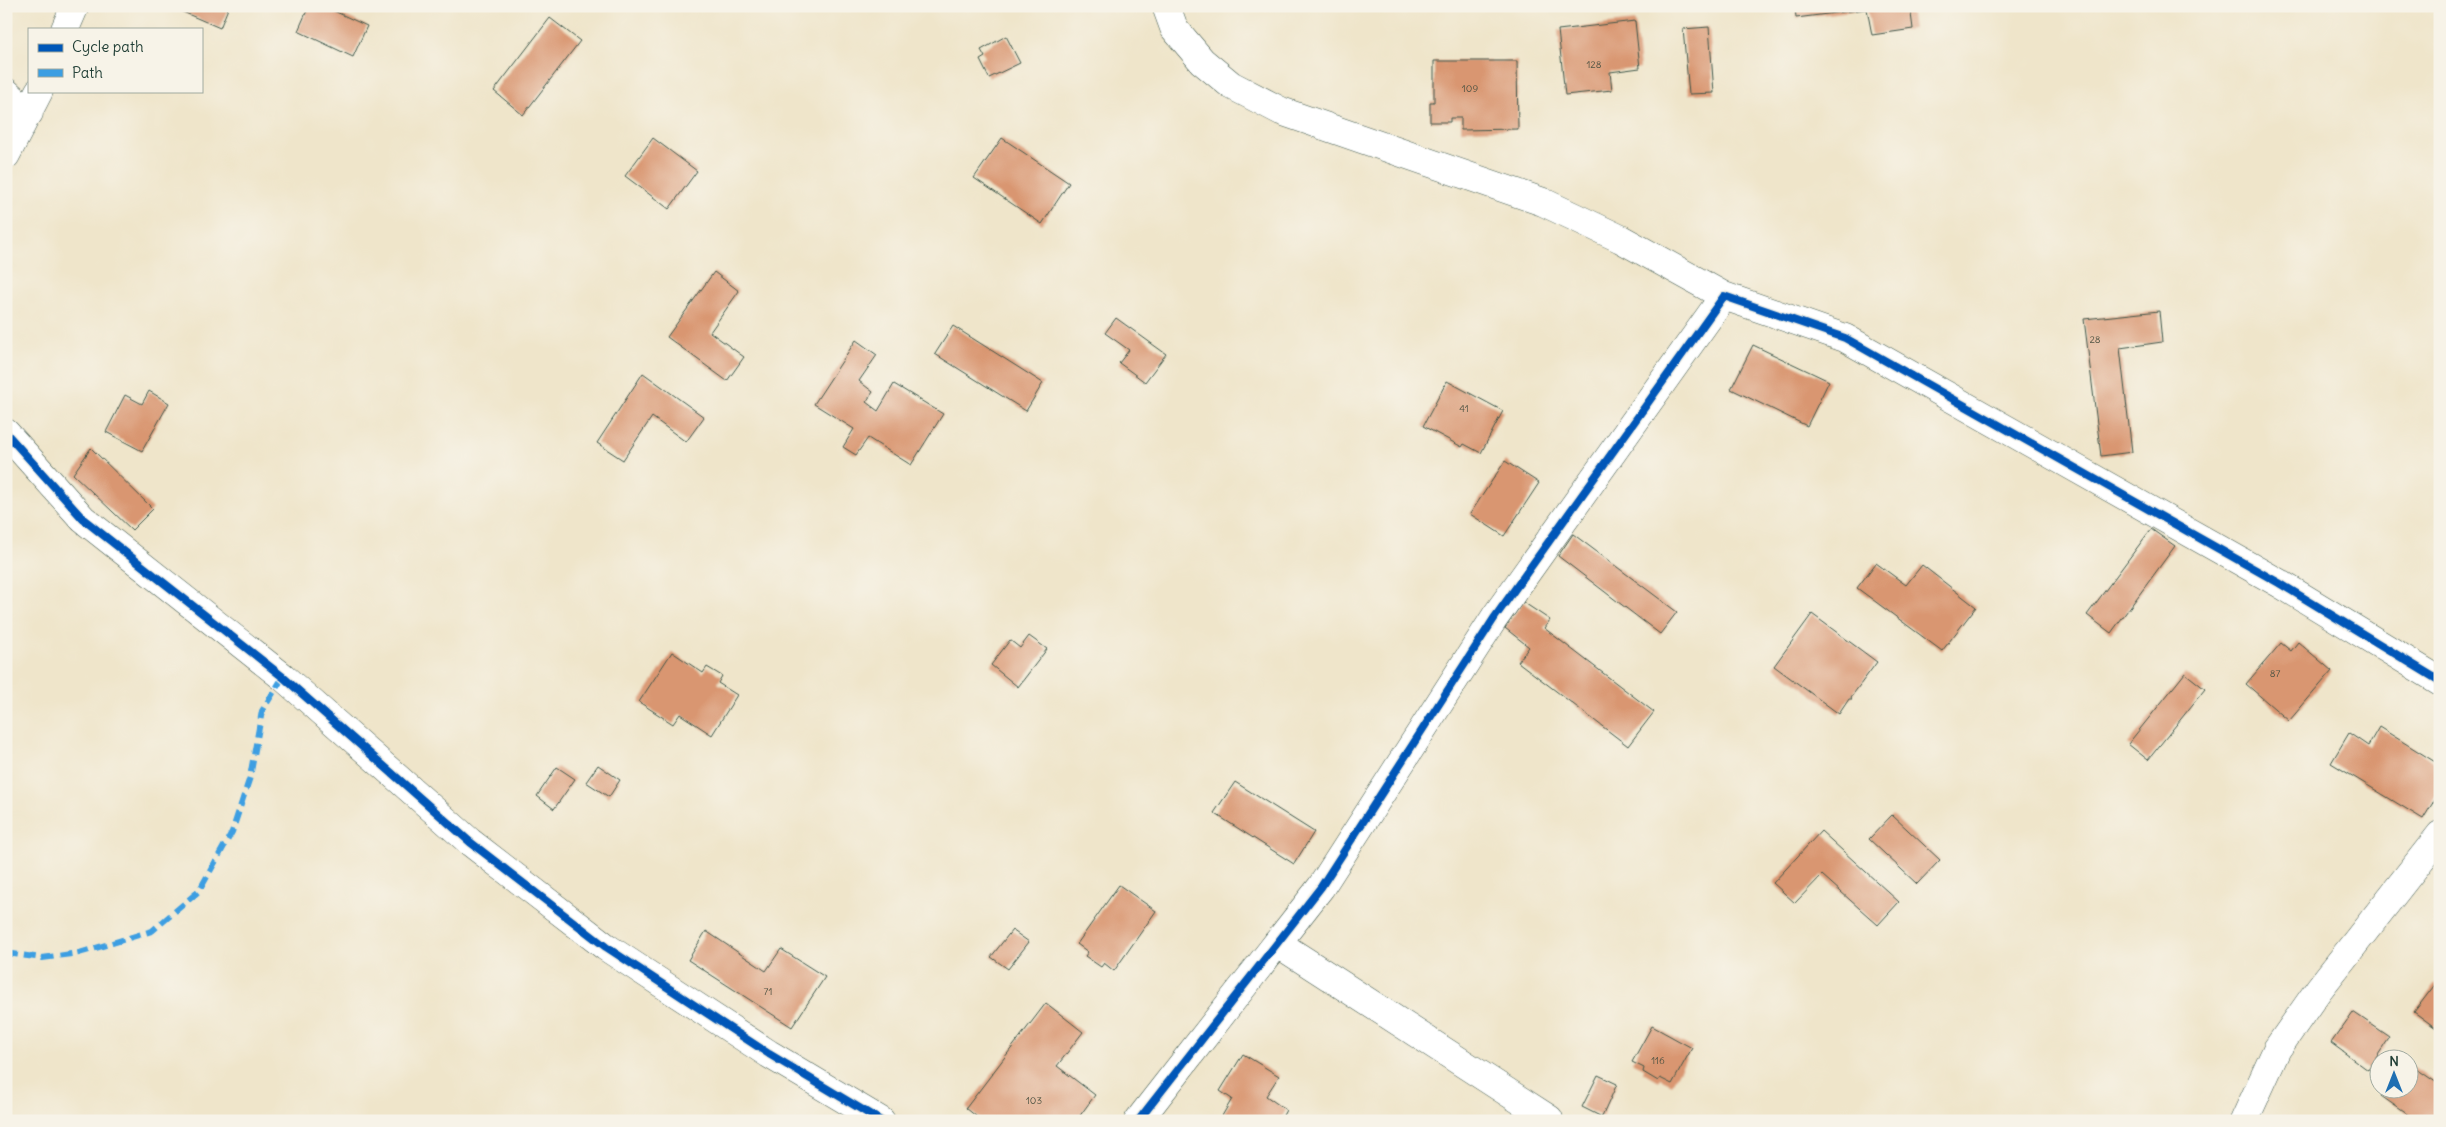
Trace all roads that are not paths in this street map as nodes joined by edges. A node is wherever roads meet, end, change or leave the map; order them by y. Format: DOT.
graph roads {
  1 [pos="75,6"];
  2 [pos="1166,6"];
  3 [pos="65,28"];
  4 [pos="6,92"];
  5 [pos="34,102"];
  6 [pos="6,155"];
  7 [pos="1724,296"];
  8 [pos="6,433"];
  9 [pos="2440,680"];
  10 [pos="2440,835"];
  11 [pos="1277,943"];
  12 [pos="1549,1119"];
  13 [pos="881,1121"];
  14 [pos="1138,1121"];
  15 [pos="2244,1121"];
  1 -- 3 [label="street"];
  2 -- 7 [label="street"];
  4 -- 5 [label="street"];
  5 -- 6 [label="street"];
  7 -- 9 [label="street"];
  7 -- 11 [label="street"];
  8 -- 13 [label="street"];
  10 -- 15 [label="street"];
  11 -- 12 [label="street"];
  11 -- 14 [label="street"];
}
